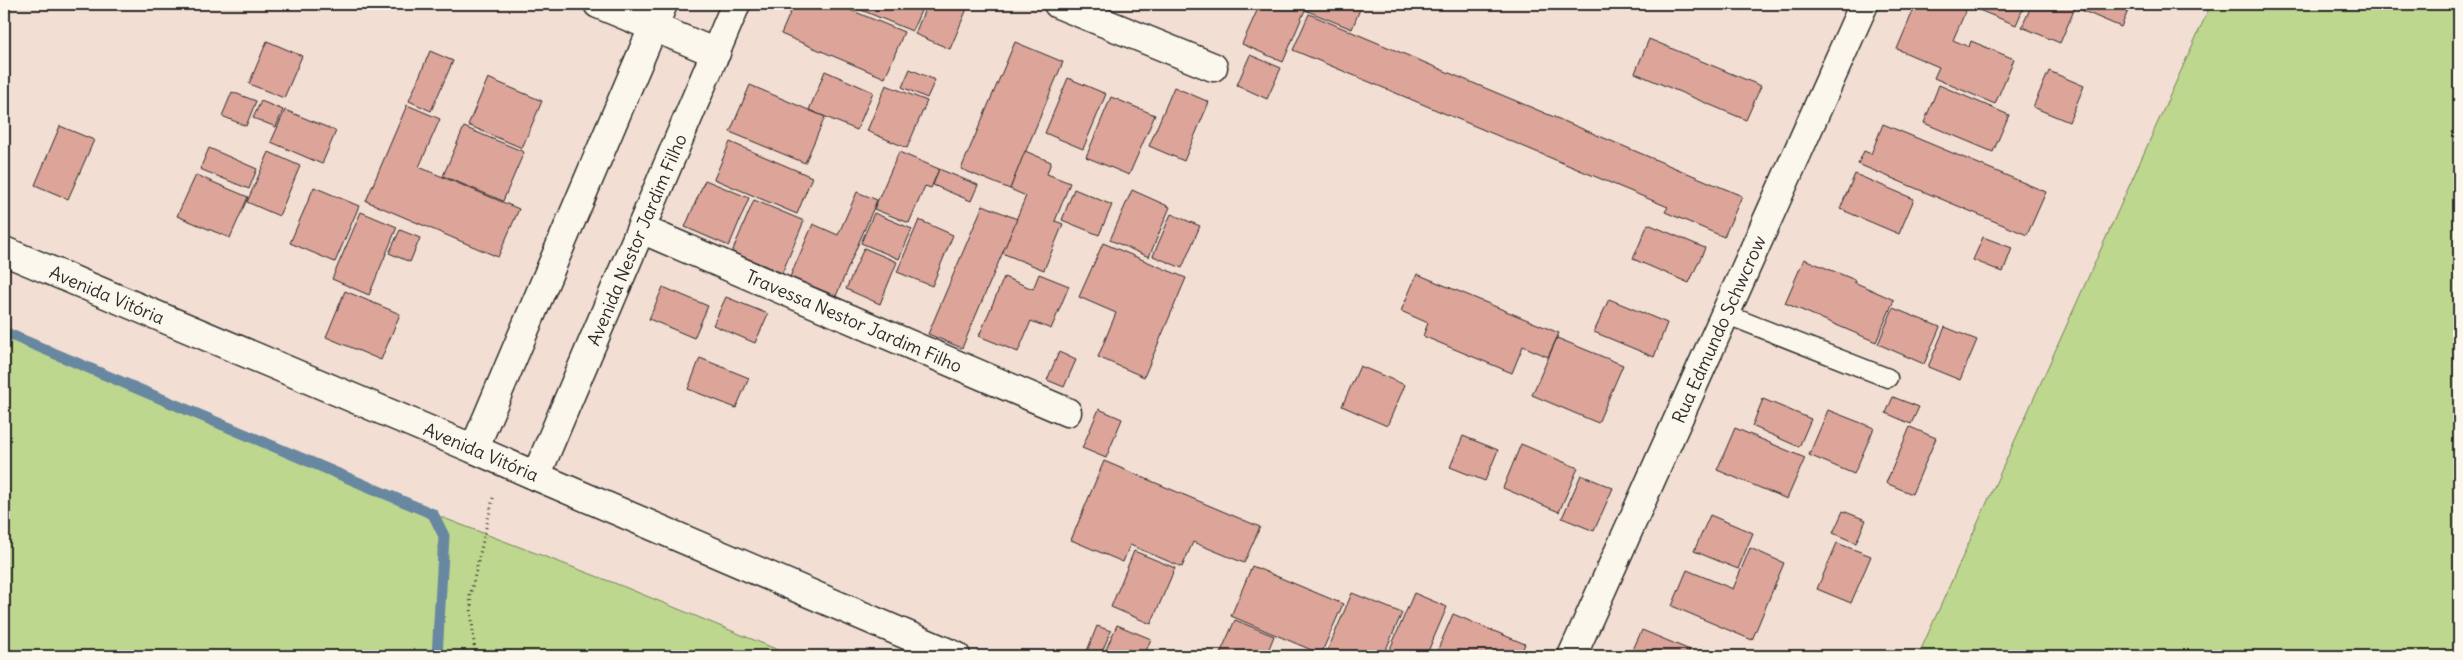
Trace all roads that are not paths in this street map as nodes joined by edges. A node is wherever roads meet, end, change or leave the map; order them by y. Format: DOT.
graph roads {
  1 [pos="598,4"];
  2 [pos="736,4"];
  3 [pos="1058,4"];
  4 [pos="1864,4"];
  5 [pos="658,15"];
  6 [pos="716,52"];
  7 [pos="1214,67"];
  8 [pos="641,229"];
  9 [pos="4,251"];
  10 [pos="1725,314"];
  11 [pos="1888,378"];
  12 [pos="1067,412"];
  13 [pos="474,449"];
  14 [pos="536,476"];
  15 [pos="956,656"];
  16 [pos="1572,656"];
  1 -- 5 [label="street"];
  2 -- 6 [label="street, Avenida Nestor Jardim Filho"];
  3 -- 7 [label="street"];
  4 -- 10 [label="street, Rua Edmundo Schwcrow"];
  5 -- 6 [label="street"];
  5 -- 13 [label="street"];
  6 -- 8 [label="street, Avenida Nestor Jardim Filho"];
  8 -- 12 [label="street, Travessa Nestor Jardim Filho"];
  8 -- 14 [label="street, Avenida Nestor Jardim Filho"];
  9 -- 13 [label="street, Avenida Vitória"];
  10 -- 11 [label="lane"];
  10 -- 16 [label="street, Rua Edmundo Schwcrow"];
  13 -- 14 [label="street, Avenida Vitória"];
  14 -- 15 [label="street, Avenida Vitória"];
}
